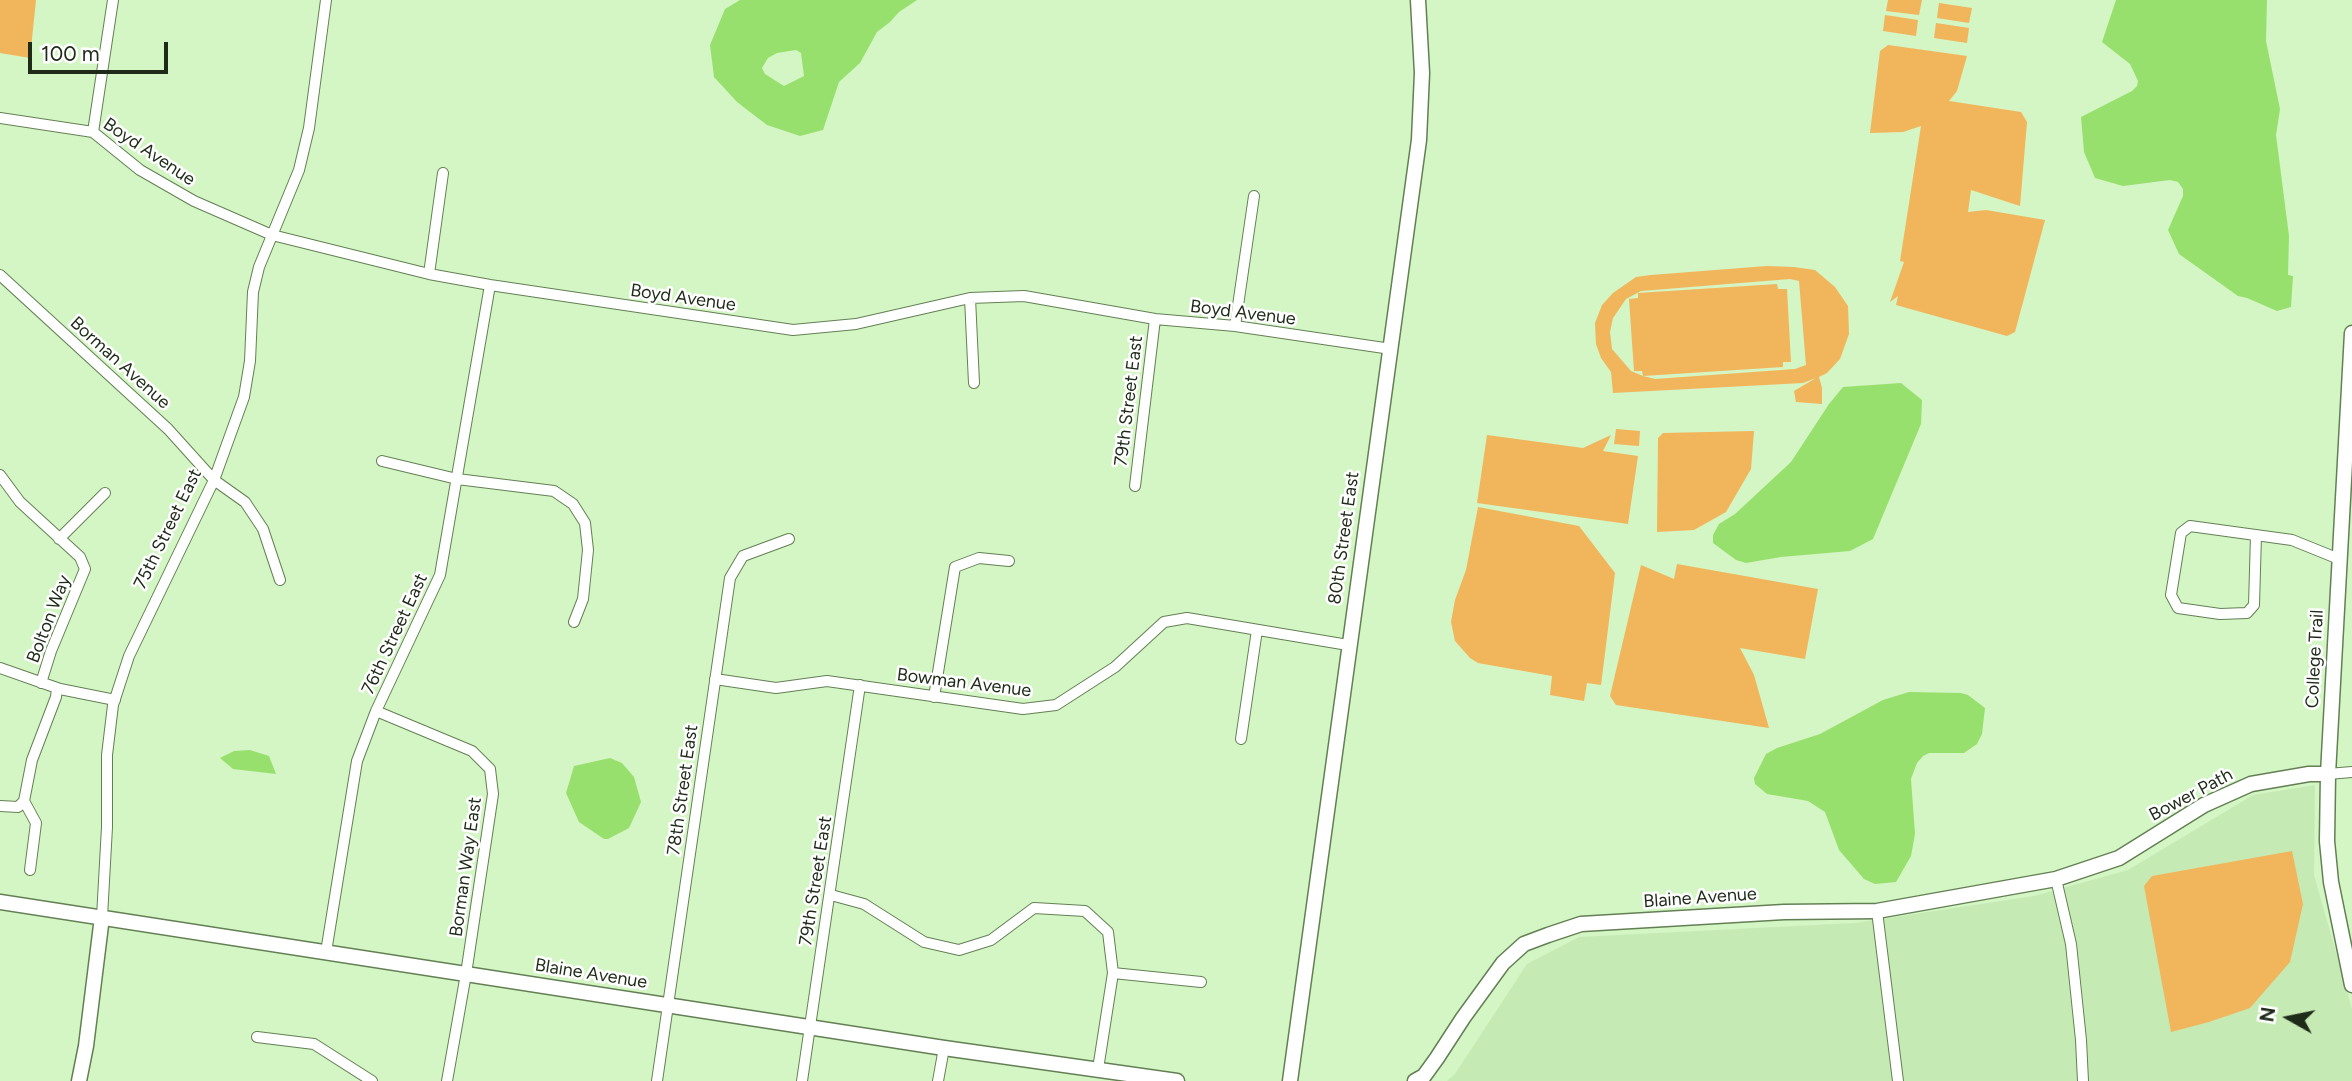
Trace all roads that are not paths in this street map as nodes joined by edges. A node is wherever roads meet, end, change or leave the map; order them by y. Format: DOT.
graph roads {
  1 [pos="113,0"];
  2 [pos="326,0"];
  3 [pos="1418,0"];
  4 [pos="0,118"];
  5 [pos="93,132"];
  6 [pos="443,173"];
  7 [pos="1254,197"];
  8 [pos="272,235"];
  9 [pos="429,274"];
  10 [pos="0,275"];
  11 [pos="490,285"];
  12 [pos="970,299"];
  13 [pos="1155,319"];
  14 [pos="1235,326"];
  15 [pos="2352,333"];
  16 [pos="1391,349"];
  17 [pos="974,383"];
  18 [pos="382,461"];
  19 [pos="2348,464"];
  20 [pos="0,475"];
  21 [pos="457,479"];
  22 [pos="214,480"];
  23 [pos="1135,486"];
  24 [pos="105,493"];
  25 [pos="2256,535"];
  26 [pos="59,539"];
  27 [pos="789,539"];
  28 [pos="2340,559"];
  29 [pos="1009,561"];
  30 [pos="280,580"];
  31 [pos="574,622"];
  32 [pos="1257,630"];
  33 [pos="1348,645"];
  34 [pos="0,668"];
  35 [pos="715,678"];
  36 [pos="41,684"];
  37 [pos="860,685"];
  38 [pos="57,688"];
  39 [pos="934,697"];
  40 [pos="115,700"];
  41 [pos="376,711"];
  42 [pos="1241,739"];
  43 [pos="2352,772"];
  44 [pos="2328,775"];
  45 [pos="24,801"];
  46 [pos="0,806"];
  47 [pos="30,870"];
  48 [pos="2056,879"];
  49 [pos="831,895"];
  50 [pos="0,902"];
  51 [pos="1877,911"];
  52 [pos="102,917"];
  53 [pos="326,951"];
  54 [pos="1113,972"];
  55 [pos="466,974"];
  56 [pos="1201,982"];
  57 [pos="2352,985"];
  58 [pos="668,1005"];
  59 [pos="809,1026"];
  60 [pos="257,1037"];
  61 [pos="944,1048"];
  62 [pos="1098,1069"];
  63 [pos="1895,1069"];
  64 [pos="79,1081"];
  65 [pos="372,1081"];
  66 [pos="447,1081"];
  67 [pos="657,1081"];
  68 [pos="802,1081"];
  69 [pos="938,1081"];
  70 [pos="1177,1081"];
  71 [pos="1290,1081"];
  72 [pos="1415,1081"];
  73 [pos="1890,1081"];
  74 [pos="1898,1081"];
  75 [pos="2082,1081"];
  1 -- 5 [label="street"];
  2 -- 8 [label="street, 75th Street East"];
  3 -- 16 [label="street, 80th Street East"];
  4 -- 5 [label="street, Boyd Avenue"];
  5 -- 8 [label="street, Boyd Avenue"];
  6 -- 9 [label="street"];
  7 -- 14 [label="street"];
  8 -- 9 [label="street, Boyd Avenue"];
  8 -- 22 [label="street, 75th Street East"];
  9 -- 11 [label="street, Boyd Avenue"];
  10 -- 22 [label="street, Borman Avenue"];
  11 -- 12 [label="street, Boyd Avenue"];
  11 -- 21 [label="street, 76th Street East"];
  12 -- 13 [label="street, Boyd Avenue"];
  12 -- 17 [label="street"];
  13 -- 14 [label="street, Boyd Avenue"];
  13 -- 23 [label="street, 79th Street East"];
  14 -- 16 [label="street, Boyd Avenue"];
  15 -- 19 [label="street, College Trail"];
  16 -- 33 [label="street, 80th Street East"];
  18 -- 21 [label="street"];
  19 -- 28 [label="street, College Trail"];
  20 -- 26 [label="street, Bolton Way"];
  21 -- 31 [label="street"];
  21 -- 41 [label="street, 76th Street East"];
  22 -- 30 [label="street, Borman Avenue"];
  22 -- 40 [label="street, 75th Street East"];
  24 -- 26 [label="street"];
  25 -- 25 [label="street"];
  25 -- 28 [label="street"];
  26 -- 36 [label="street, Bolton Way"];
  27 -- 35 [label="street, 78th Street East"];
  28 -- 44 [label="street, College Trail"];
  29 -- 39 [label="street"];
  32 -- 33 [label="street, Bowman Avenue"];
  32 -- 39 [label="street, Bowman Avenue"];
  32 -- 42 [label="street"];
  33 -- 71 [label="street, 80th Street East"];
  34 -- 36 [label="street"];
  35 -- 37 [label="street, Bowman Avenue"];
  35 -- 58 [label="street, 78th Street East"];
  36 -- 38 [label="street"];
  37 -- 39 [label="street, Bowman Avenue"];
  37 -- 49 [label="street, 79th Street East"];
  38 -- 40 [label="street"];
  38 -- 45 [label="street"];
  40 -- 52 [label="street, 75th Street East"];
  41 -- 53 [label="street, 76th Street East"];
  41 -- 55 [label="street, Borman Way East"];
  43 -- 44 [label="street, Bower Path"];
  44 -- 48 [label="street, Bower Path"];
  44 -- 57 [label="street, College Trail"];
  45 -- 46 [label="street"];
  45 -- 47 [label="street"];
  48 -- 51 [label="street, Blaine Avenue"];
  48 -- 75 [label="street"];
  49 -- 54 [label="street"];
  49 -- 59 [label="street, 79th Street East"];
  50 -- 52 [label="street, Blaine Avenue"];
  51 -- 63 [label="street"];
  51 -- 72 [label="street, Blaine Avenue"];
  52 -- 53 [label="street, Blaine Avenue"];
  52 -- 64 [label="street, 75th Street East"];
  53 -- 55 [label="street, Blaine Avenue"];
  54 -- 56 [label="street"];
  54 -- 62 [label="street"];
  55 -- 58 [label="street, Blaine Avenue"];
  55 -- 66 [label="street, Borman Way East"];
  58 -- 59 [label="street, Blaine Avenue"];
  58 -- 67 [label="street, 78th Street East"];
  59 -- 61 [label="street, Blaine Avenue"];
  59 -- 68 [label="street, 79th Street East"];
  60 -- 65 [label="street"];
  61 -- 62 [label="street, Blaine Avenue"];
  61 -- 69 [label="street"];
  62 -- 70 [label="street, Blaine Avenue"];
  63 -- 73 [label="street"];
  63 -- 74 [label="street"];
}
